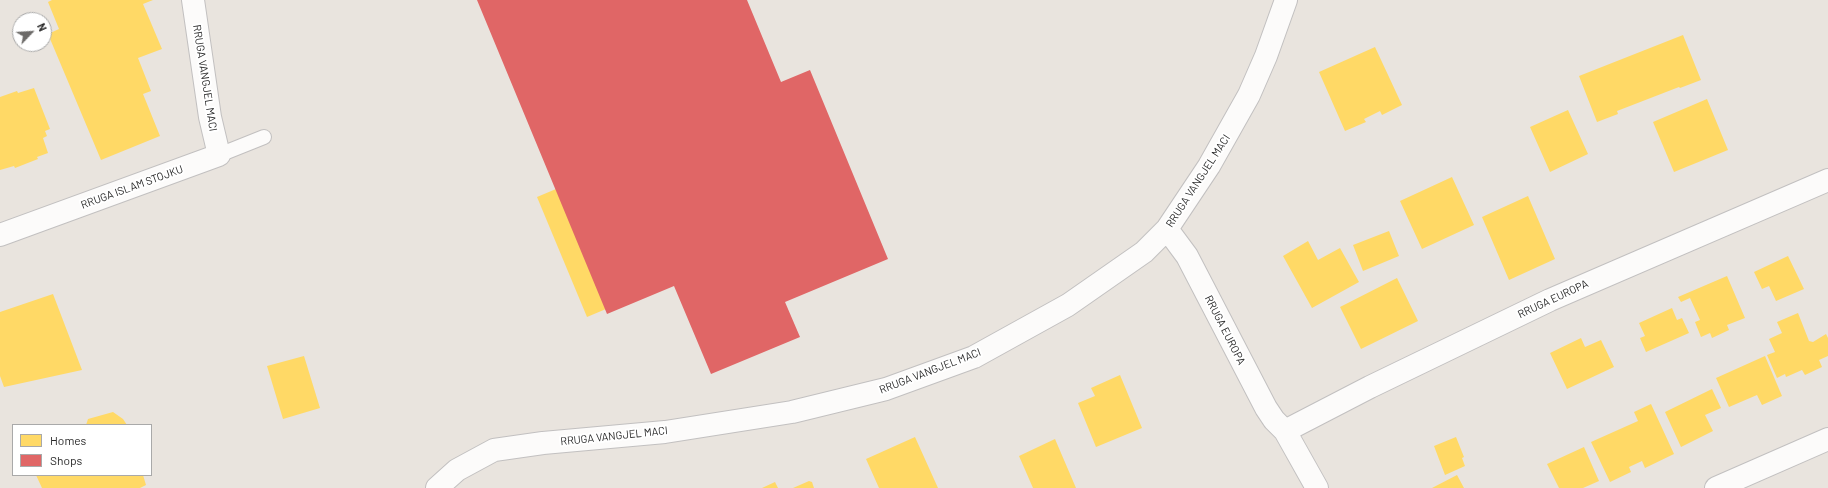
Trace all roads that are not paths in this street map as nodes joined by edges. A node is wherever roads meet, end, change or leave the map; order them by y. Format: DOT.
graph roads {
  1 [pos="193,0"];
  2 [pos="1286,0"];
  3 [pos="264,137"];
  4 [pos="219,155"];
  5 [pos="1828,180"];
  6 [pos="1167,229"];
  7 [pos="0,234"];
  8 [pos="1284,431"];
  9 [pos="1828,438"];
  10 [pos="437,488"];
  11 [pos="1317,488"];
  12 [pos="1716,488"];
  1 -- 4 [label="street, RRUGA VANGJEL MACI"];
  2 -- 6 [label="street, RRUGA VANGJEL MACI"];
  3 -- 4 [label="lane, RRUGA ISLAM STOJKU"];
  4 -- 7 [label="street, RRUGA ISLAM STOJKU"];
  5 -- 8 [label="street, RRUGA EUROPA"];
  6 -- 8 [label="street, RRUGA EUROPA"];
  6 -- 10 [label="street, RRUGA VANGJEL MACI"];
  8 -- 11 [label="street, RRUGA EUROPA"];
  9 -- 12 [label="street"];
}
